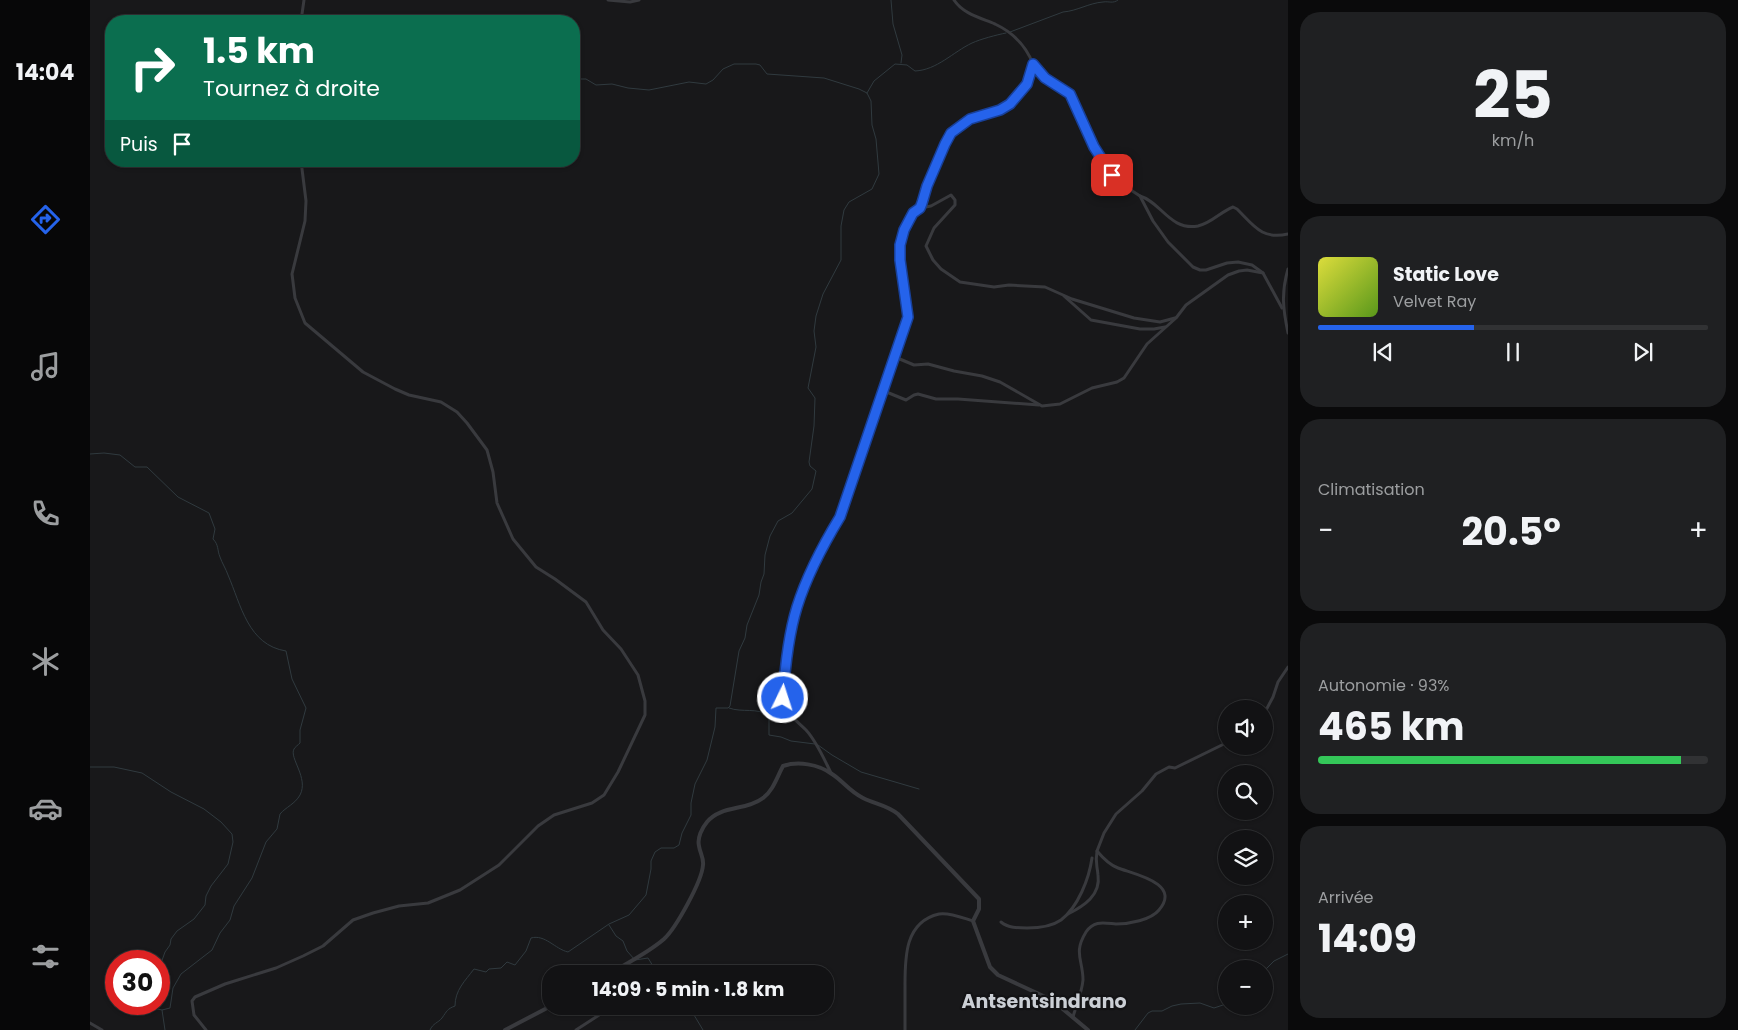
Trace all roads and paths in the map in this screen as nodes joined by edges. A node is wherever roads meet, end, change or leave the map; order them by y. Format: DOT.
graph roads {
  1 [pos="304,0"];
  2 [pos="608,0"];
  3 [pos="639,0"];
  4 [pos="954,0"];
  5 [pos="302,15"];
  6 [pos="1033,64"];
  7 [pos="302,167"];
  8 [pos="1140,196"];
  9 [pos="920,208"];
  10 [pos="1288,234"];
  11 [pos="1288,269"];
  12 [pos="1263,273"];
  13 [pos="1059,293"];
  14 [pos="1282,308"];
  15 [pos="1176,318"];
  16 [pos="1167,326"];
  17 [pos="1288,333"];
  18 [pos="895,358"];
  19 [pos="884,391"];
  20 [pos="1042,406"];
  21 [pos="1288,666"];
  22 [pos="1271,700"];
  23 [pos="1218,747"];
  24 [pos="832,773"];
  25 [pos="1097,851"];
  26 [pos="1092,858"];
  27 [pos="1067,914"];
  28 [pos="972,921"];
  29 [pos="1001,922"];
  30 [pos="624,965"];
  31 [pos="542,1011"];
  32 [pos="598,1015"];
  33 [pos="1073,1017"];
  34 [pos="90,1023"];
  35 [pos="102,1030"];
  36 [pos="206,1030"];
  37 [pos="505,1030"];
  38 [pos="576,1030"];
  39 [pos="905,1030"];
  40 [pos="1088,1030"];
  1 -- 5 [label="street"];
  2 -- 3 [label="street"];
  4 -- 6 [label="street"];
  6 -- 8 [label="street"];
  6 -- 9 [label="street"];
  7 -- 36 [label="street"];
  8 -- 10 [label="street"];
  8 -- 12 [label="street"];
  9 -- 13 [label="street"];
  9 -- 18 [label="street"];
  11 -- 14 [label="street"];
  12 -- 14 [label="street"];
  12 -- 15 [label="street"];
  13 -- 15 [label="street"];
  13 -- 16 [label="street"];
  14 -- 17 [label="street"];
  15 -- 16 [label="street"];
  16 -- 20 [label="street"];
  18 -- 19 [label="street"];
  18 -- 20 [label="street"];
  19 -- 20 [label="street"];
  19 -- 24 [label="street"];
  21 -- 22 [label="street"];
  23 -- 25 [label="street"];
  24 -- 28 [label="street"];
  24 -- 30 [label="street"];
  25 -- 27 [label="street"];
  25 -- 33 [label="street"];
  26 -- 27 [label="street"];
  27 -- 29 [label="street"];
  28 -- 33 [label="street"];
  28 -- 39 [label="street"];
  31 -- 37 [label="street"];
  32 -- 38 [label="street"];
  33 -- 40 [label="street"];
  34 -- 35 [label="street"];
}
